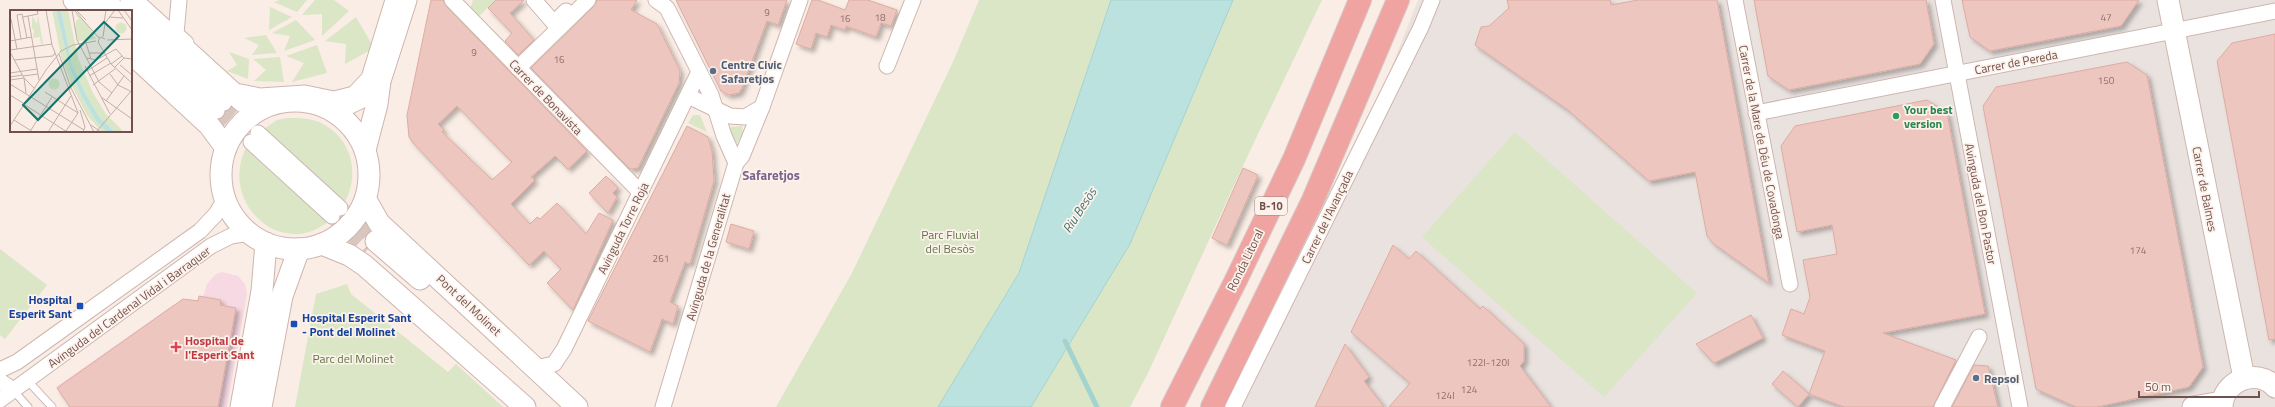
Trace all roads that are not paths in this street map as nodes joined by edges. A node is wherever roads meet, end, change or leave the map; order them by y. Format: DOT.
graph roads {
  1 [pos="74,0"];
  2 [pos="92,0"];
  3 [pos="108,0"];
  4 [pos="131,0"];
  5 [pos="179,0"];
  6 [pos="393,0"];
  7 [pos="406,0"];
  8 [pos="452,0"];
  9 [pos="534,0"];
  10 [pos="576,0"];
  11 [pos="588,0"];
  12 [pos="656,0"];
  13 [pos="800,0"];
  14 [pos="913,0"];
  15 [pos="1360,0"];
  16 [pos="1398,0"];
  17 [pos="1432,0"];
  18 [pos="1735,0"];
  19 [pos="1943,0"];
  20 [pos="2168,0"];
  21 [pos="84,10"];
  22 [pos="103,10"];
  23 [pos="119,10"];
  24 [pos="2275,11"];
  25 [pos="132,21"];
  26 [pos="2174,32"];
  27 [pos="132,36"];
  28 [pos="132,54"];
  29 [pos="887,66"];
  30 [pos="518,68"];
  31 [pos="699,72"];
  32 [pos="1957,73"];
  33 [pos="380,82"];
  34 [pos="688,96"];
  35 [pos="762,107"];
  36 [pos="262,108"];
  37 [pos="715,108"];
  38 [pos="333,111"];
  39 [pos="1756,113"];
  40 [pos="254,138"];
  41 [pos="226,148"];
  42 [pos="365,150"];
  43 [pos="736,163"];
  44 [pos="640,193"];
  45 [pos="225,199"];
  46 [pos="366,200"];
  47 [pos="336,212"];
  48 [pos="257,238"];
  49 [pos="322,244"];
  50 [pos="299,249"];
  51 [pos="1790,284"];
  52 [pos="1978,337"];
  53 [pos="535,368"];
  54 [pos="0,370"];
  55 [pos="2244,378"];
  56 [pos="28,380"];
  57 [pos="0,381"];
  58 [pos="2275,387"];
  59 [pos="13,390"];
  60 [pos="0,400"];
  61 [pos="2222,405"];
  62 [pos="28,407"];
  63 [pos="52,407"];
  64 [pos="241,407"];
  65 [pos="261,407"];
  66 [pos="525,407"];
  67 [pos="541,407"];
  68 [pos="563,407"];
  69 [pos="578,407"];
  70 [pos="663,407"];
  71 [pos="1172,407"];
  72 [pos="1212,407"];
  73 [pos="1233,407"];
  74 [pos="1942,407"];
  75 [pos="2020,407"];
  76 [pos="2193,407"];
  1 -- 21 [label="street"];
  2 -- 22 [label="street"];
  3 -- 23 [label="street"];
  4 -- 36 [label="street"];
  5 -- 6 [label="street"];
  7 -- 33 [label="street"];
  8 -- 30 [label="street, Carrer de Bonavista"];
  9 -- 10 [label="street"];
  11 -- 30 [label="street"];
  12 -- 31 [label="street"];
  13 -- 35 [label="street, Avinguda de la Generalitat"];
  14 -- 29 [label="street"];
  15 -- 71 [label="highway, Ronda Litoral / B-10"];
  16 -- 72 [label="highway, B-10"];
  17 -- 73 [label="street, Carrer de l'Avançada"];
  18 -- 39 [label="street, Carrer de la Mare de Déu de Covadonga"];
  19 -- 32 [label="street, Avinguda del Bon Pastor"];
  20 -- 26 [label="street, Carrer de Balmes"];
  24 -- 26 [label="street, Carrer de Pereda"];
  25 -- 27 [label="street"];
  26 -- 32 [label="street, Carrer de Pereda"];
  26 -- 55 [label="street, Carrer de Balmes"];
  28 -- 41 [label="street"];
  30 -- 44 [label="street, Carrer de Bonavista"];
  31 -- 34 [label="street, Avinguda Torre Roja"];
  31 -- 37 [label="street"];
  32 -- 39 [label="street, Carrer de Pereda"];
  32 -- 75 [label="street, Avinguda del Bon Pastor"];
  33 -- 38 [label="street"];
  33 -- 42 [label="street"];
  34 -- 37 [label="street"];
  34 -- 44 [label="street, Avinguda Torre Roja"];
  35 -- 37 [label="street"];
  35 -- 43 [label="street, Avinguda de la Generalitat"];
  36 -- 38 [label="street"];
  36 -- 41 [label="street"];
  37 -- 43 [label="street"];
  38 -- 42 [label="street"];
  39 -- 51 [label="street, Carrer de la Mare de Déu de Covadonga"];
  40 -- 47 [label="street"];
  41 -- 45 [label="street"];
  42 -- 46 [label="street"];
  43 -- 70 [label="street, Avinguda de la Generalitat"];
  44 -- 53 [label="street, Avinguda Torre Roja"];
  45 -- 48 [label="street"];
  45 -- 54 [label="street, Avinguda del Cardenal Vidal i Barraquer"];
  46 -- 49 [label="street"];
  46 -- 53 [label="street, Pont del Molinet"];
  48 -- 50 [label="street"];
  48 -- 56 [label="street, Avinguda del Cardenal Vidal i Barraquer"];
  48 -- 64 [label="street"];
  49 -- 50 [label="street"];
  49 -- 66 [label="street"];
  50 -- 65 [label="street"];
  52 -- 74 [label="street"];
  53 -- 69 [label="street, Pont del Molinet"];
  55 -- 58 [label="street"];
  55 -- 61 [label="street"];
  56 -- 59 [label="street, Avinguda del Cardenal Vidal i Barraquer"];
  56 -- 63 [label="lane"];
  57 -- 59 [label="street"];
  59 -- 60 [label="street, Avinguda del Cardenal Vidal i Barraquer"];
  59 -- 62 [label="lane"];
  61 -- 76 [label="street"];
  67 -- 68 [label="street, Pont del Molinet"];
}
